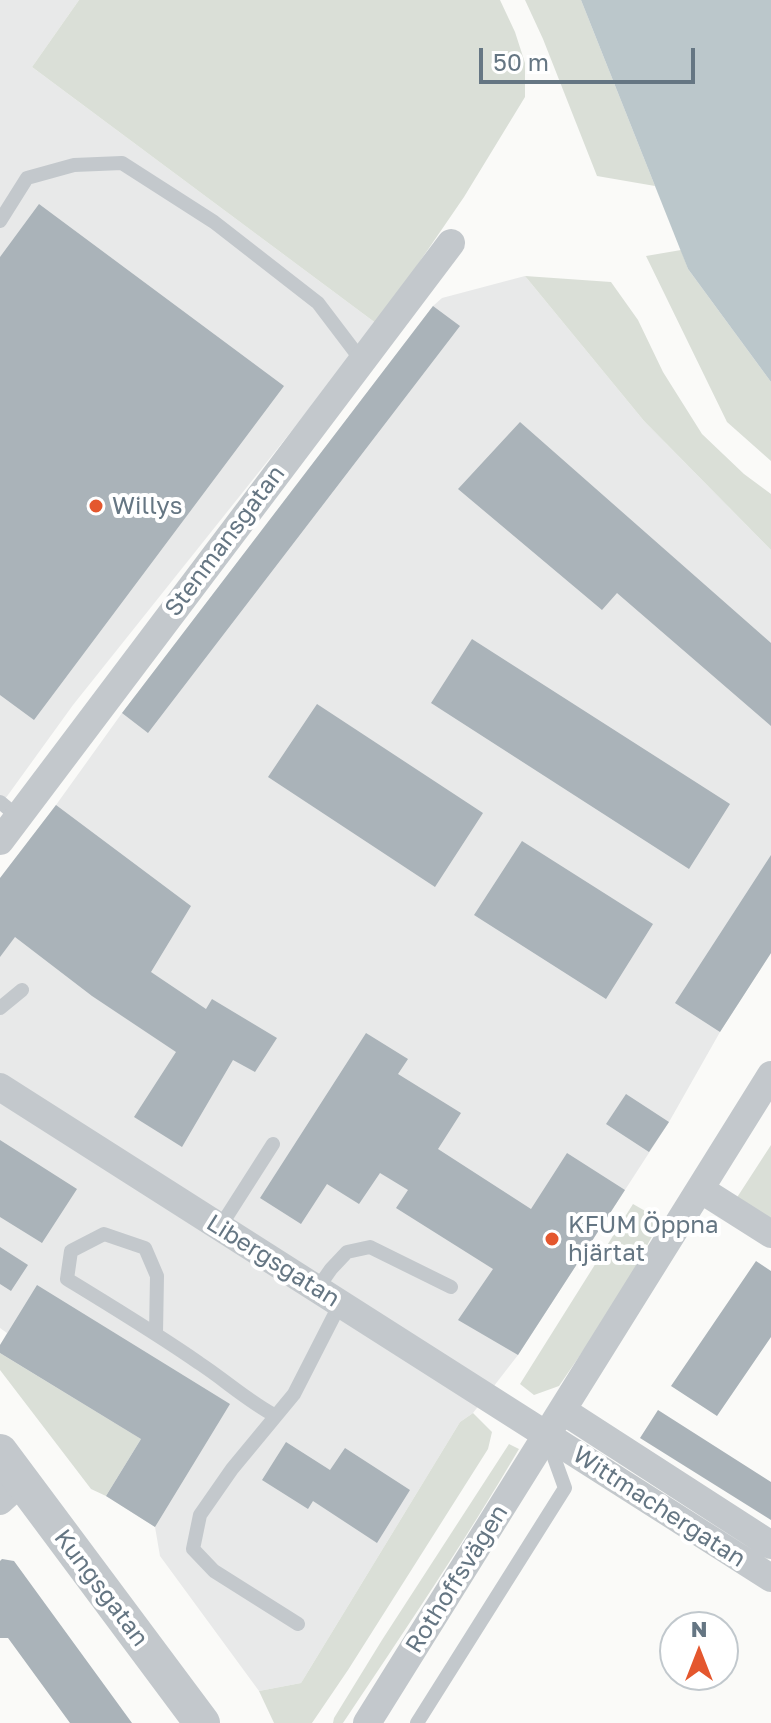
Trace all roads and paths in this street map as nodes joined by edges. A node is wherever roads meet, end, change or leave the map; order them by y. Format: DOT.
graph roads {
  1 [pos="0,221"];
  2 [pos="451,243"];
  3 [pos="362,361"];
  4 [pos="9,810"];
  5 [pos="0,841"];
  6 [pos="22,990"];
  7 [pos="0,1008"];
  8 [pos="771,1075"];
  9 [pos="0,1087"];
  10 [pos="273,1144"];
  11 [pos="700,1189"];
  12 [pos="220,1227"];
  13 [pos="771,1234"];
  14 [pos="451,1287"];
  15 [pos="329,1296"];
  16 [pos="156,1333"];
  17 [pos="562,1410"];
  18 [pos="276,1416"];
  19 [pos="546,1435"];
  20 [pos="0,1452"];
  21 [pos="11,1491"];
  22 [pos="771,1545"];
  23 [pos="771,1578"];
  24 [pos="298,1624"];
  25 [pos="202,1723"];
  26 [pos="367,1723"];
  27 [pos="417,1723"];
  1 -- 3 [label="lane"];
  2 -- 3 [label="street, Stenmansgatan"];
  3 -- 4 [label="street, Stenmansgatan"];
  4 -- 5 [label="street, Stenmansgatan"];
  6 -- 7 [label="lane"];
  8 -- 11 [label="street, Rothoffsvägen"];
  9 -- 12 [label="street, Libergsgatan"];
  10 -- 12 [label="lane"];
  11 -- 13 [label="street"];
  11 -- 17 [label="street, Rothoffsvägen"];
  12 -- 15 [label="street, Libergsgatan"];
  14 -- 15 [label="lane"];
  15 -- 18 [label="lane"];
  15 -- 19 [label="street, Libergsgatan"];
  16 -- 16 [label="lane"];
  16 -- 18 [label="lane"];
  17 -- 19 [label="street, Rothoffsvägen"];
  17 -- 22 [label="street, Wittmachergatan"];
  18 -- 24 [label="lane"];
  19 -- 23 [label="street, Wittmachergatan"];
  19 -- 26 [label="street, Rothoffsvägen"];
  19 -- 27 [label="lane, Rothoffsvägen"];
  20 -- 21 [label="street, Kungsgatan"];
  21 -- 25 [label="street, Kungsgatan"];
}
